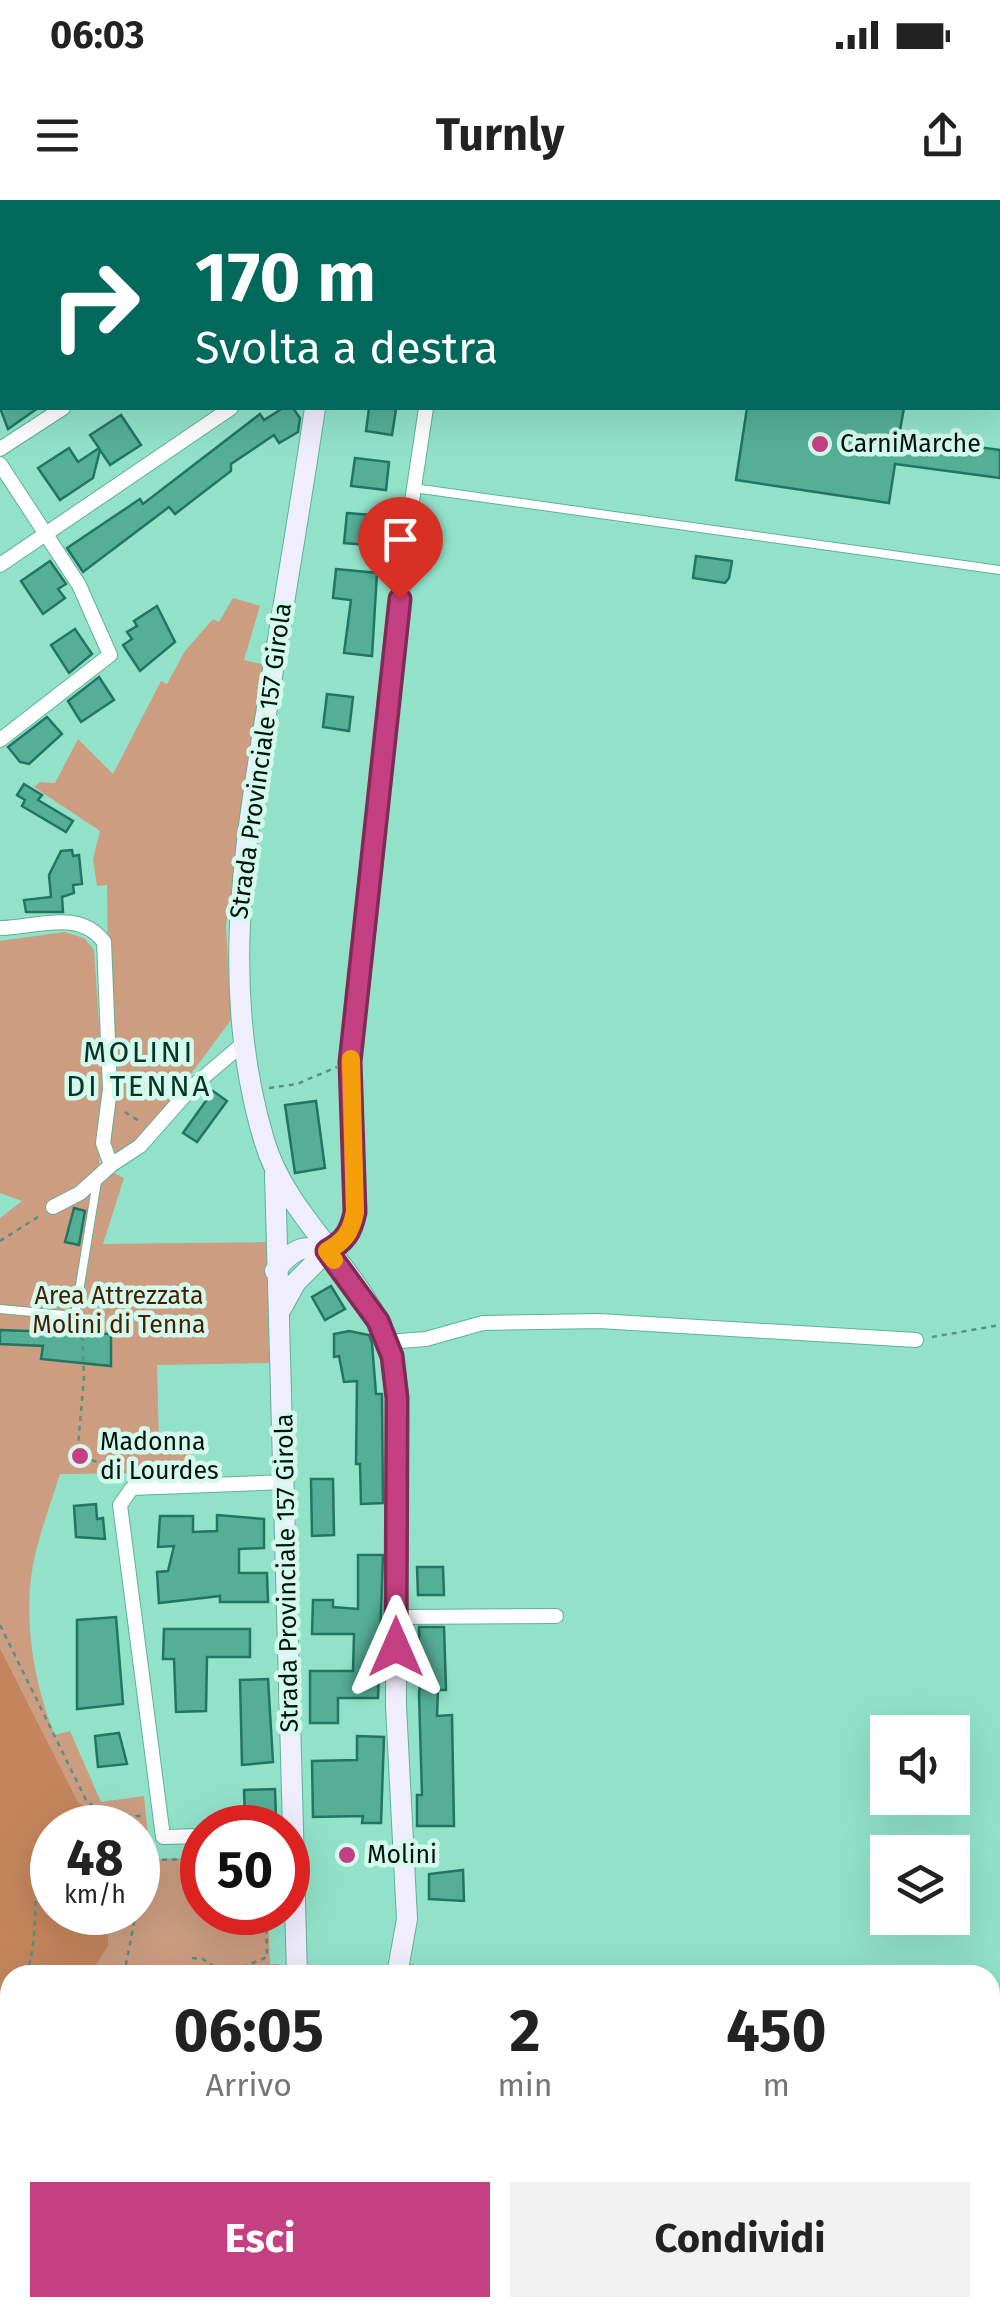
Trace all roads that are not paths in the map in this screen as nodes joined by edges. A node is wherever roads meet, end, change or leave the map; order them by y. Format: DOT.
graph roads {
  1 [pos="60,410"];
  2 [pos="228,410"];
  3 [pos="315,410"];
  4 [pos="426,410"];
  5 [pos="0,449"];
  6 [pos="0,464"];
  7 [pos="414,488"];
  8 [pos="48,533"];
  9 [pos="0,565"];
  10 [pos="1000,570"];
  11 [pos="0,740"];
  12 [pos="0,928"];
  13 [pos="245,1042"];
  14 [pos="111,1165"];
  15 [pos="275,1172"];
  16 [pos="97,1181"];
  17 [pos="53,1207"];
  18 [pos="327,1251"];
  19 [pos="275,1271"];
  20 [pos="0,1309"];
  21 [pos="281,1309"];
  22 [pos="916,1340"];
  23 [pos="387,1342"];
  24 [pos="285,1482"];
  25 [pos="556,1616"];
  26 [pos="396,1617"];
  27 [pos="291,1805"];
  28 [pos="180,1837"];
  29 [pos="295,1935"];
  30 [pos="297,1965"];
  31 [pos="399,1965"];
  1 -- 5 [label="street"];
  2 -- 8 [label="street"];
  3 -- 13 [label="main road, Strada Provinciale 157 Girola"];
  4 -- 7 [label="street"];
  6 -- 8 [label="street"];
  7 -- 10 [label="lane"];
  7 -- 18 [label="street"];
  8 -- 9 [label="street"];
  8 -- 11 [label="street"];
  12 -- 14 [label="street"];
  13 -- 14 [label="street"];
  13 -- 15 [label="main road, Strada Provinciale 157 Girola"];
  14 -- 16 [label="street"];
  15 -- 18 [label="main road, Strada Provinciale 157 Girola"];
  15 -- 19 [label="main road, Strada Provinciale 157 Girola"];
  16 -- 17 [label="street"];
  16 -- 20 [label="lane"];
  18 -- 19 [label="main road"];
  18 -- 21 [label="main road"];
  18 -- 23 [label="main road, Strada Provinciale 157 Girola"];
  19 -- 21 [label="main road, Strada Provinciale 157 Girola"];
  21 -- 24 [label="main road, Strada Provinciale 157 Girola"];
  22 -- 23 [label="street"];
  23 -- 26 [label="main road, Strada Provinciale 157 Girola"];
  24 -- 27 [label="main road, Strada Provinciale 157 Girola"];
  24 -- 28 [label="street"];
  25 -- 26 [label="street"];
  26 -- 31 [label="main road, Strada Provinciale 157 Girola"];
  29 -- 30 [label="main road, Strada Provinciale 157 Girola"];
}
